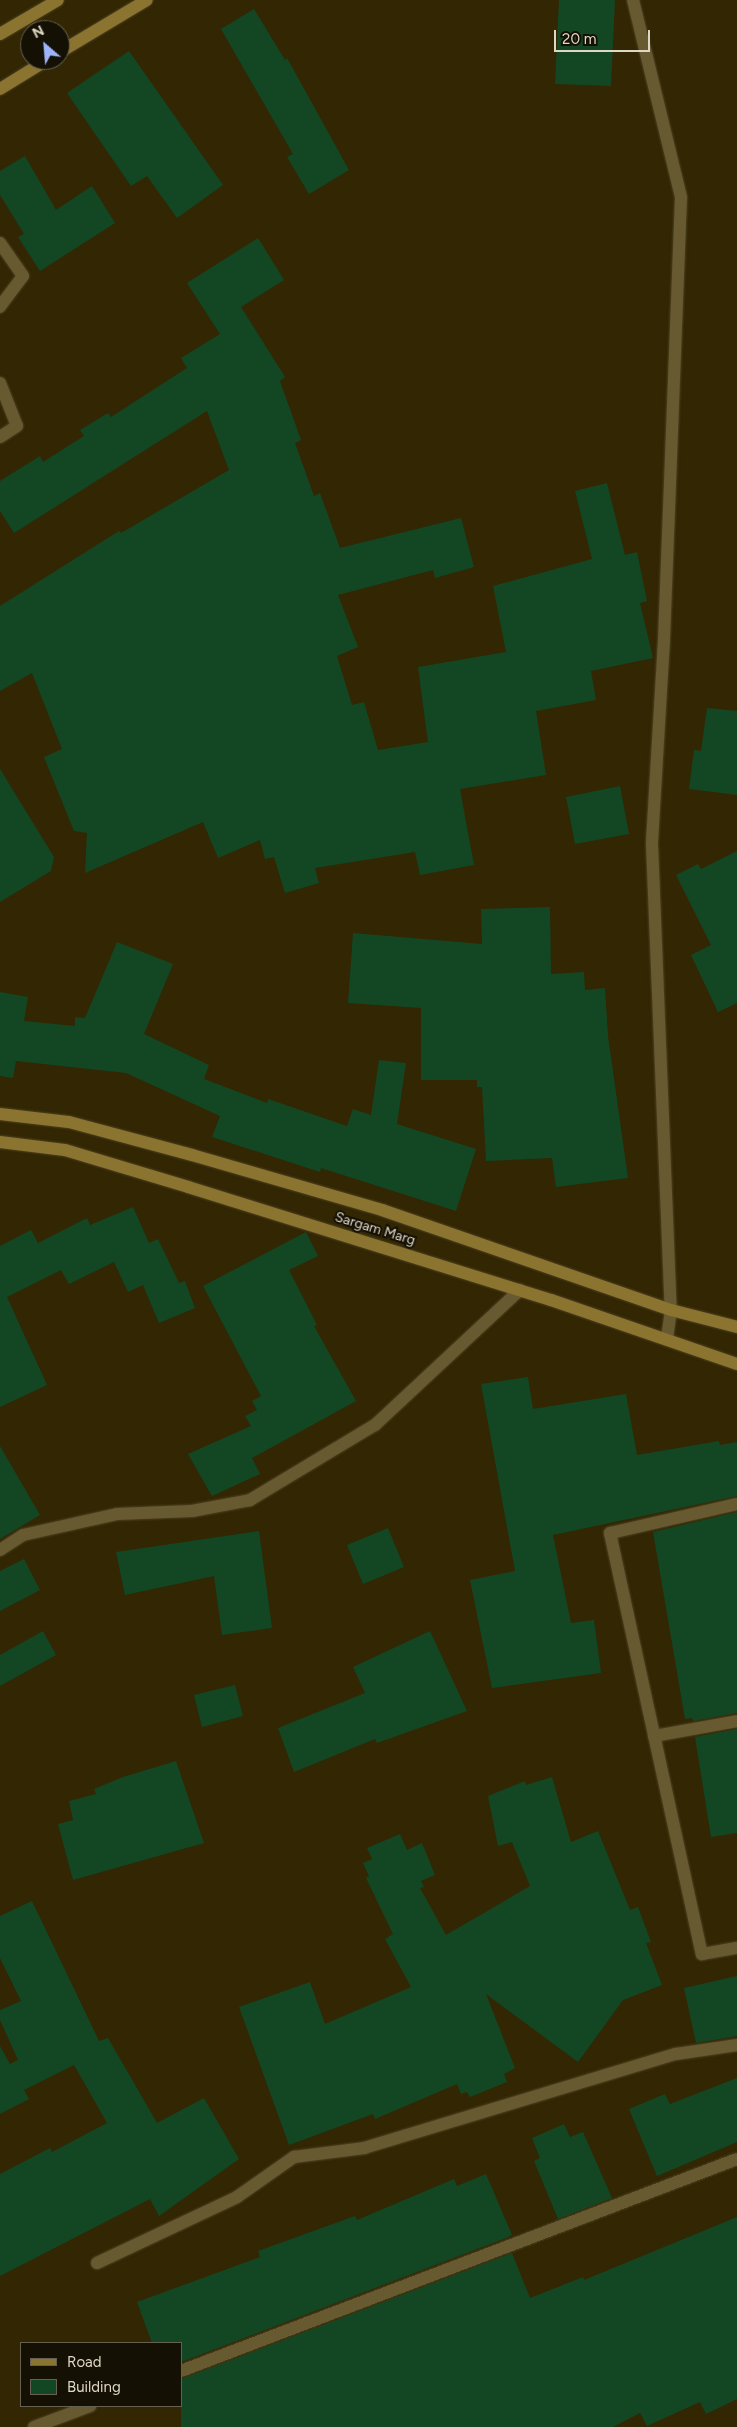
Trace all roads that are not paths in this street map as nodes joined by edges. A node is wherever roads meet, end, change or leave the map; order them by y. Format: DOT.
graph roads {
  1 [pos="58,0"];
  2 [pos="147,0"];
  3 [pos="633,0"];
  4 [pos="0,34"];
  5 [pos="70,46"];
  6 [pos="31,70"];
  7 [pos="0,89"];
  8 [pos="0,242"];
  9 [pos="0,307"];
  10 [pos="0,382"];
  11 [pos="0,437"];
  12 [pos="0,1114"];
  13 [pos="0,1142"];
  14 [pos="520,1290"];
  15 [pos="671,1310"];
  16 [pos="737,1327"];
  17 [pos="667,1340"];
  18 [pos="737,1364"];
  19 [pos="737,1504"];
  20 [pos="0,1550"];
  21 [pos="737,1721"];
  22 [pos="654,1736"];
  23 [pos="737,1948"];
  24 [pos="737,2046"];
  25 [pos="737,2159"];
  26 [pos="97,2263"];
  27 [pos="182,2372"];
  28 [pos="87,2407"];
  29 [pos="34,2427"];
  1 -- 4 [label="main road"];
  2 -- 5 [label="main road"];
  3 -- 15 [label="street"];
  6 -- 7 [label="main road"];
  8 -- 9 [label="street"];
  10 -- 11 [label="street"];
  12 -- 15 [label="main road, Sargam Marg"];
  13 -- 14 [label="main road, Sargam Marg"];
  14 -- 17 [label="main road, Sargam Marg"];
  14 -- 20 [label="street"];
  15 -- 16 [label="main road, Sargam Marg"];
  15 -- 17 [label="street"];
  17 -- 18 [label="main road, Sargam Marg"];
  19 -- 22 [label="street"];
  21 -- 22 [label="street"];
  22 -- 23 [label="street"];
  24 -- 26 [label="street"];
  25 -- 27 [label="street"];
  28 -- 29 [label="street"];
}
